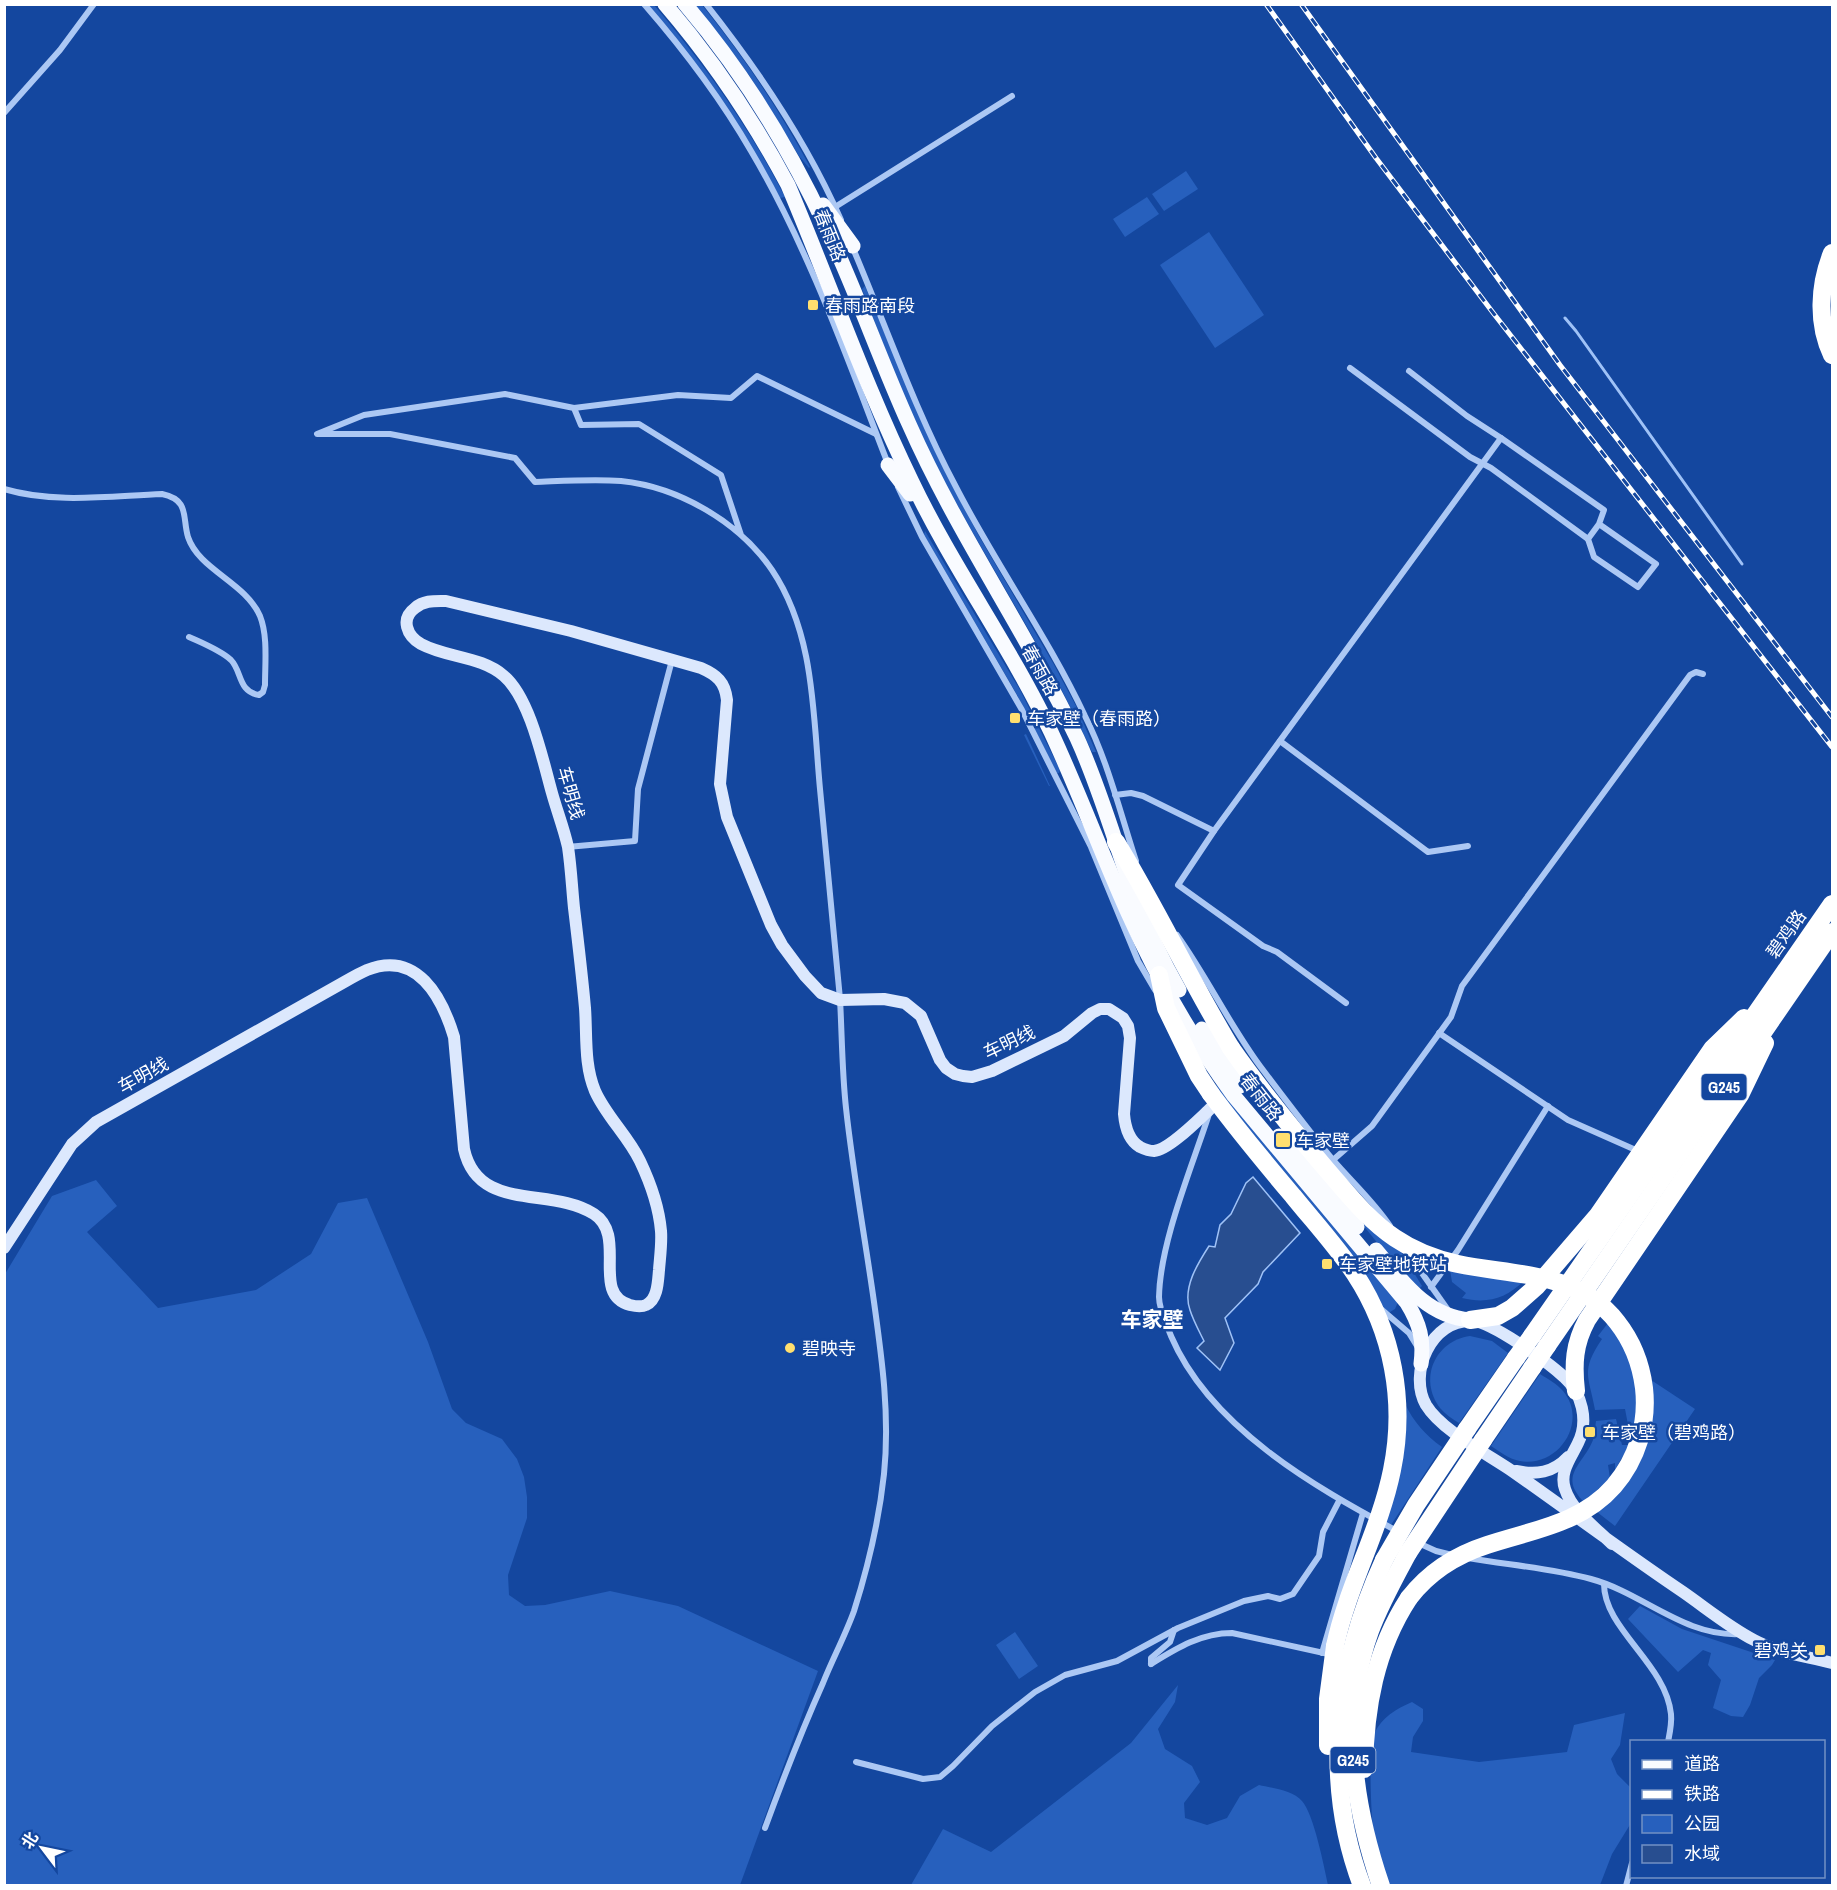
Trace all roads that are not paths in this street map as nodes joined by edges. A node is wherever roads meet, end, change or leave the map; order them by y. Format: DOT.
graph roads {
  1 [pos="94,4"];
  2 [pos="644,4"];
  3 [pos="665,4"];
  4 [pos="685,4"];
  5 [pos="706,4"];
  6 [pos="1012,96"];
  7 [pos="4,113"];
  8 [pos="798,169"];
  9 [pos="835,207"];
  10 [pos="853,246"];
  11 [pos="1833,253"];
  12 [pos="1833,294"];
  13 [pos="1833,309"];
  14 [pos="1833,355"];
  15 [pos="1350,368"];
  16 [pos="1409,371"];
  17 [pos="574,408"];
  18 [pos="876,434"];
  19 [pos="1502,438"];
  20 [pos="1482,464"];
  21 [pos="888,465"];
  22 [pos="4,489"];
  23 [pos="1599,524"];
  24 [pos="937,530"];
  25 [pos="741,535"];
  26 [pos="1588,539"];
  27 [pos="189,636"];
  28 [pos="672,660"];
  29 [pos="1703,674"];
  30 [pos="1280,741"];
  31 [pos="1075,786"];
  32 [pos="1115,795"];
  33 [pos="1214,831"];
  34 [pos="1116,842"];
  35 [pos="1468,846"];
  36 [pos="567,847"];
  37 [pos="1091,847"];
  38 [pos="1146,891"];
  39 [pos="1833,904"];
  40 [pos="1833,932"];
  41 [pos="1159,975"];
  42 [pos="1781,992"];
  43 [pos="840,1000"];
  44 [pos="1346,1003"];
  45 [pos="1166,1008"];
  46 [pos="1439,1033"];
  47 [pos="1213,1106"];
  48 [pos="1548,1106"];
  49 [pos="1241,1145"];
  50 [pos="1641,1152"];
  51 [pos="1333,1160"];
  52 [pos="4,1248"];
  53 [pos="1431,1287"];
  54 [pos="1465,1320"];
  55 [pos="1421,1364"];
  56 [pos="1576,1391"];
  57 [pos="1575,1449"];
  58 [pos="1511,1470"];
  59 [pos="1339,1501"];
  60 [pos="1364,1513"];
  61 [pos="1404,1535"];
  62 [pos="1612,1544"];
  63 [pos="1411,1547"];
  64 [pos="1604,1584"];
  65 [pos="1174,1630"];
  66 [pos="1744,1634"];
  67 [pos="1330,1651"];
  68 [pos="1833,1663"];
  69 [pos="1668,1740"];
  70 [pos="856,1762"];
  71 [pos="765,1828"];
  72 [pos="1367,1843"];
  73 [pos="1349,1846"];
  74 [pos="1630,1871"];
  75 [pos="1362,1886"];
  76 [pos="1381,1886"];
  77 [pos="1626,1886"];
  1 -- 7 [label="street"];
  2 -- 18 [label="street"];
  3 -- 24 [label="main road, 春雨路"];
  4 -- 8 [label="main road, 春雨路"];
  5 -- 9 [label="street"];
  6 -- 9 [label="street"];
  8 -- 10 [label="main road"];
  8 -- 34 [label="main road, 春雨路"];
  9 -- 10 [label="street"];
  10 -- 32 [label="street"];
  11 -- 14 [label="highway"];
  12 -- 13 [label="highway"];
  15 -- 20 [label="street"];
  16 -- 19 [label="street"];
  17 -- 18 [label="street"];
  17 -- 25 [label="street"];
  17 -- 25 [label="street"];
  18 -- 21 [label="street"];
  19 -- 20 [label="street"];
  19 -- 23 [label="street"];
  20 -- 26 [label="street"];
  20 -- 30 [label="street"];
  21 -- 24 [label="main road"];
  21 -- 37 [label="street"];
  22 -- 27 [label="street"];
  23 -- 26 [label="street"];
  23 -- 26 [label="street"];
  24 -- 31 [label="main road, 春雨路"];
  25 -- 43 [label="street"];
  28 -- 36 [label="street"];
  28 -- 36 [label="main road, 车明线"];
  28 -- 43 [label="main road, 车明线"];
  29 -- 46 [label="street"];
  30 -- 33 [label="street"];
  30 -- 35 [label="street"];
  31 -- 37 [label="main road"];
  31 -- 41 [label="main road, 春雨路"];
  32 -- 33 [label="street"];
  32 -- 38 [label="street"];
  33 -- 44 [label="street"];
  34 -- 38 [label="highway"];
  34 -- 54 [label="main road, 春雨路"];
  36 -- 52 [label="main road, 车明线"];
  37 -- 45 [label="street"];
  38 -- 51 [label="street"];
  38 -- 72 [label="highway, bridge"];
  39 -- 42 [label="highway, 碧鸡路 / G245"];
  40 -- 42 [label="highway, 碧鸡路 / G245"];
  41 -- 45 [label="highway"];
  41 -- 55 [label="main road, 春雨路"];
  42 -- 50 [label="highway"];
  42 -- 56 [label="highway"];
  42 -- 63 [label="highway, G245, bridge"];
  42 -- 73 [label="highway, G245, bridge"];
  43 -- 47 [label="main road, 车明线"];
  43 -- 71 [label="street"];
  45 -- 47 [label="highway"];
  46 -- 48 [label="street"];
  46 -- 51 [label="street"];
  47 -- 59 [label="street"];
  47 -- 67 [label="highway, bridge"];
  48 -- 50 [label="street"];
  48 -- 53 [label="street"];
  49 -- 55 [label="street"];
  50 -- 54 [label="highway"];
  51 -- 53 [label="street"];
  53 -- 54 [label="street"];
  54 -- 55 [label="main road"];
  54 -- 56 [label="main road"];
  55 -- 58 [label="main road"];
  56 -- 57 [label="main road"];
  57 -- 58 [label="main road"];
  57 -- 62 [label="main road"];
  58 -- 62 [label="main road"];
  59 -- 60 [label="street"];
  59 -- 65 [label="street"];
  60 -- 61 [label="street"];
  60 -- 67 [label="street"];
  62 -- 66 [label="main road"];
  63 -- 64 [label="street"];
  63 -- 72 [label="highway, G245"];
  64 -- 66 [label="street"];
  64 -- 69 [label="street"];
  65 -- 67 [label="street"];
  65 -- 70 [label="street"];
  66 -- 68 [label="main road"];
  67 -- 73 [label="highway"];
  72 -- 76 [label="highway, G245"];
  73 -- 75 [label="highway, G245"];
  74 -- 77 [label="street"];
}
